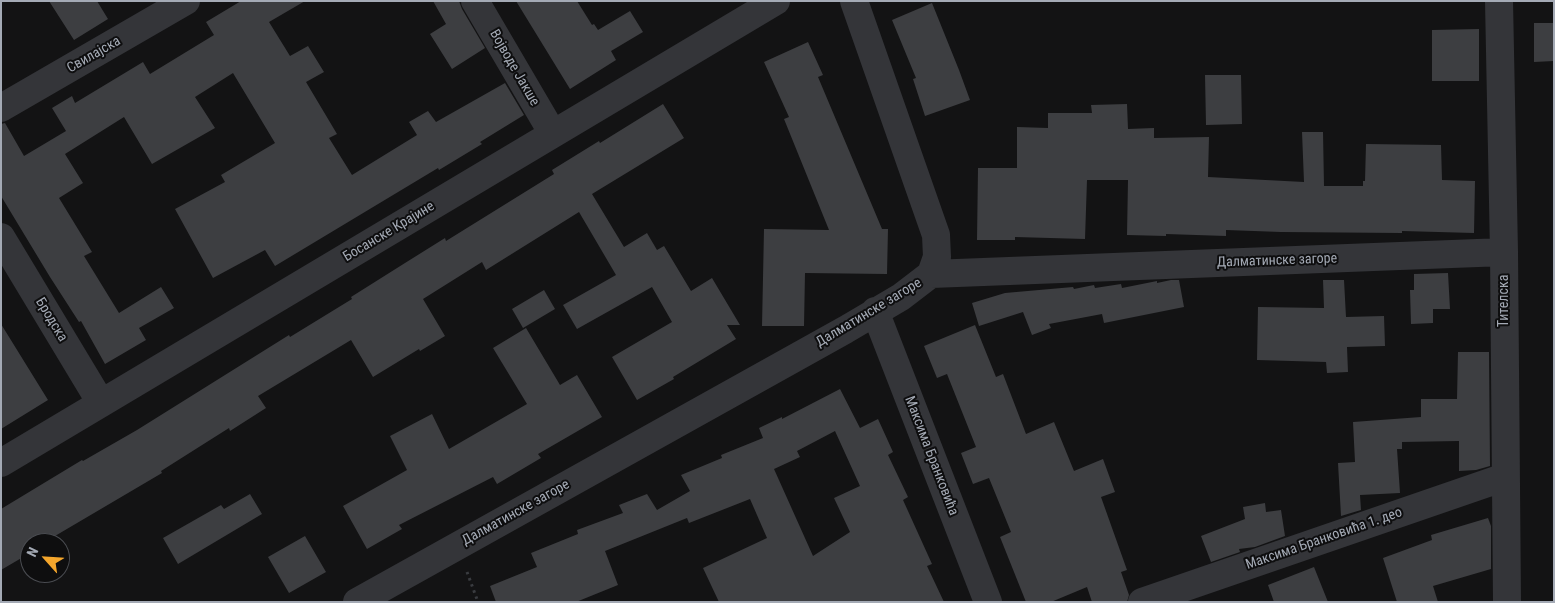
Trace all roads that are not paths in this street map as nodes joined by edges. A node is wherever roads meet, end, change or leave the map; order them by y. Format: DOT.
graph roads {
  1 [pos="186,1"];
  2 [pos="475,1"];
  3 [pos="776,1"];
  4 [pos="854,1"];
  5 [pos="1499,1"];
  6 [pos="1,108"];
  7 [pos="553,134"];
  8 [pos="1,237"];
  9 [pos="1504,252"];
  10 [pos="931,274"];
  11 [pos="875,311"];
  12 [pos="101,403"];
  13 [pos="1,463"];
  14 [pos="1505,476"];
  15 [pos="357,602"];
  16 [pos="988,602"];
  17 [pos="1142,602"];
  18 [pos="1507,602"];
  1 -- 6 [label="street, Свилајска"];
  2 -- 7 [label="street, Војводе Јакше"];
  3 -- 7 [label="street, Босанске Крајине"];
  4 -- 10 [label="street"];
  5 -- 9 [label="street, Тителска"];
  7 -- 12 [label="street, Босанске Крајине"];
  8 -- 12 [label="street, Бродска"];
  9 -- 10 [label="street, Далматинске загоре"];
  9 -- 14 [label="street, Тителска"];
  10 -- 11 [label="street, Далматинске загоре"];
  11 -- 15 [label="street, Далматинске загоре"];
  11 -- 16 [label="street, Максима Бранковића"];
  12 -- 13 [label="street, Босанске Крајине"];
  14 -- 17 [label="street, Максима Бранковића 1. део"];
  14 -- 18 [label="street, Тителска"];
}
